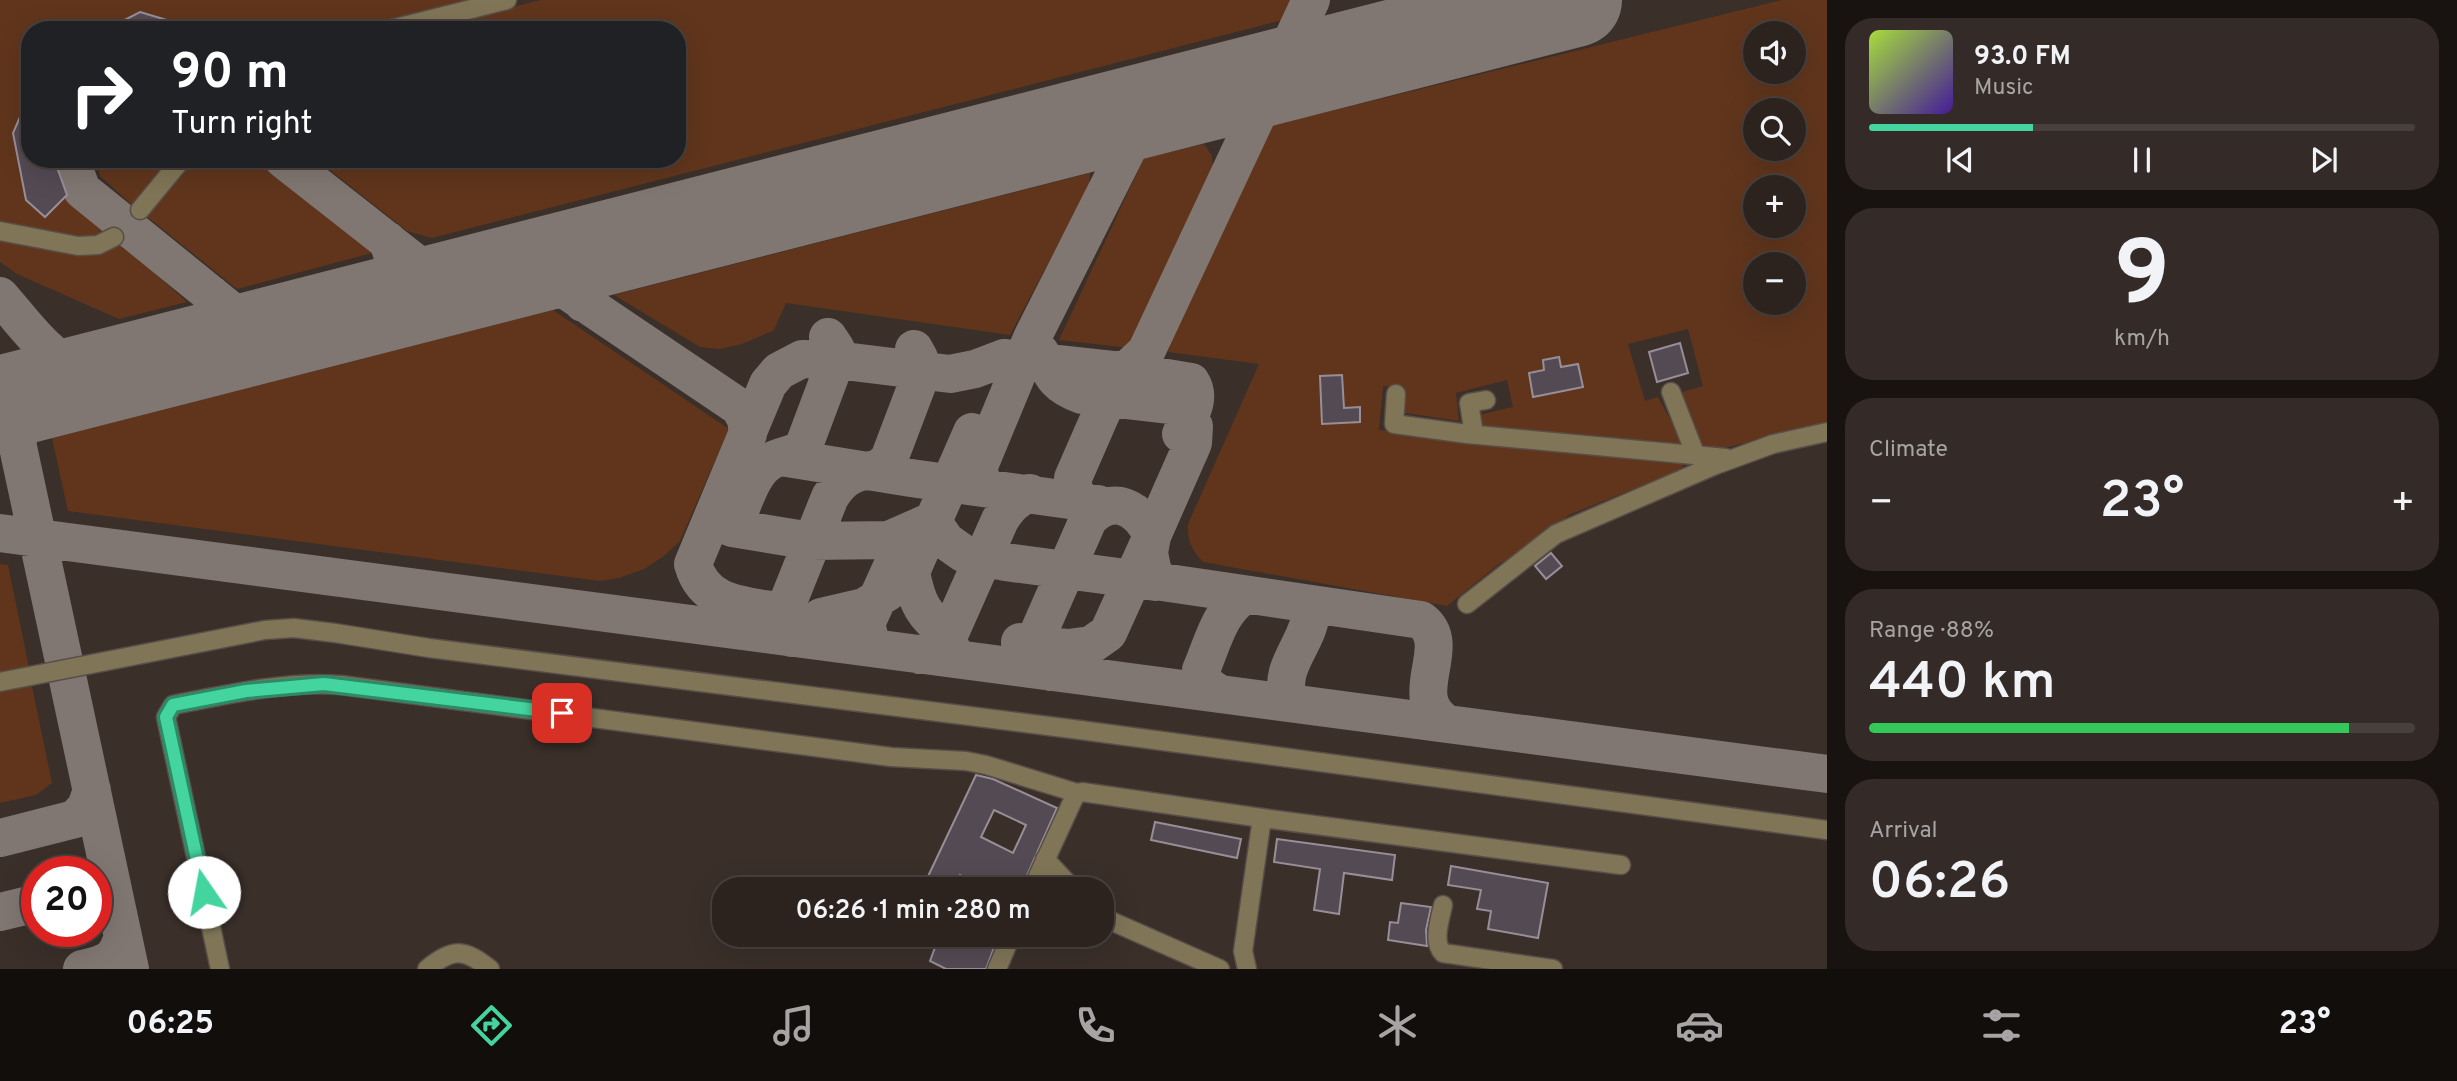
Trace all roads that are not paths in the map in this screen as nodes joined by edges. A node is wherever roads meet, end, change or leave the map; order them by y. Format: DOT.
graph roads {
  1 [pos="507,0"];
  2 [pos="424,21"];
  3 [pos="174,168"];
  4 [pos="139,210"];
  5 [pos="0,231"];
  6 [pos="114,237"];
  7 [pos="1671,392"];
  8 [pos="1396,394"];
  9 [pos="1486,400"];
  10 [pos="1827,432"];
  11 [pos="1474,434"];
  12 [pos="1696,456"];
  13 [pos="1732,459"];
  14 [pos="1467,604"];
  15 [pos="0,682"];
  16 [pos="1077,793"];
  17 [pos="1262,818"];
  18 [pos="1827,830"];
  19 [pos="1045,859"];
  20 [pos="1621,865"];
  21 [pos="1037,877"];
  22 [pos="1062,877"];
  23 [pos="1443,905"];
  24 [pos="1114,922"];
  25 [pos="1006,947"];
  26 [pos="220,969"];
  27 [pos="427,969"];
  28 [pos="490,969"];
  29 [pos="997,969"];
  30 [pos="1220,969"];
  31 [pos="1247,969"];
  32 [pos="1553,969"];
  1 -- 2 [label="lane"];
  3 -- 4 [label="lane"];
  5 -- 6 [label="lane"];
  7 -- 12 [label="lane"];
  8 -- 11 [label="lane"];
  9 -- 11 [label="lane"];
  10 -- 13 [label="lane"];
  11 -- 12 [label="lane"];
  12 -- 13 [label="lane"];
  13 -- 14 [label="lane"];
  15 -- 18 [label="lane"];
  16 -- 17 [label="lane"];
  16 -- 19 [label="lane"];
  16 -- 26 [label="lane"];
  17 -- 20 [label="lane"];
  17 -- 31 [label="lane"];
  19 -- 21 [label="lane"];
  19 -- 22 [label="lane"];
  23 -- 32 [label="lane"];
  24 -- 30 [label="lane"];
  25 -- 29 [label="lane"];
  27 -- 28 [label="lane"];
}
